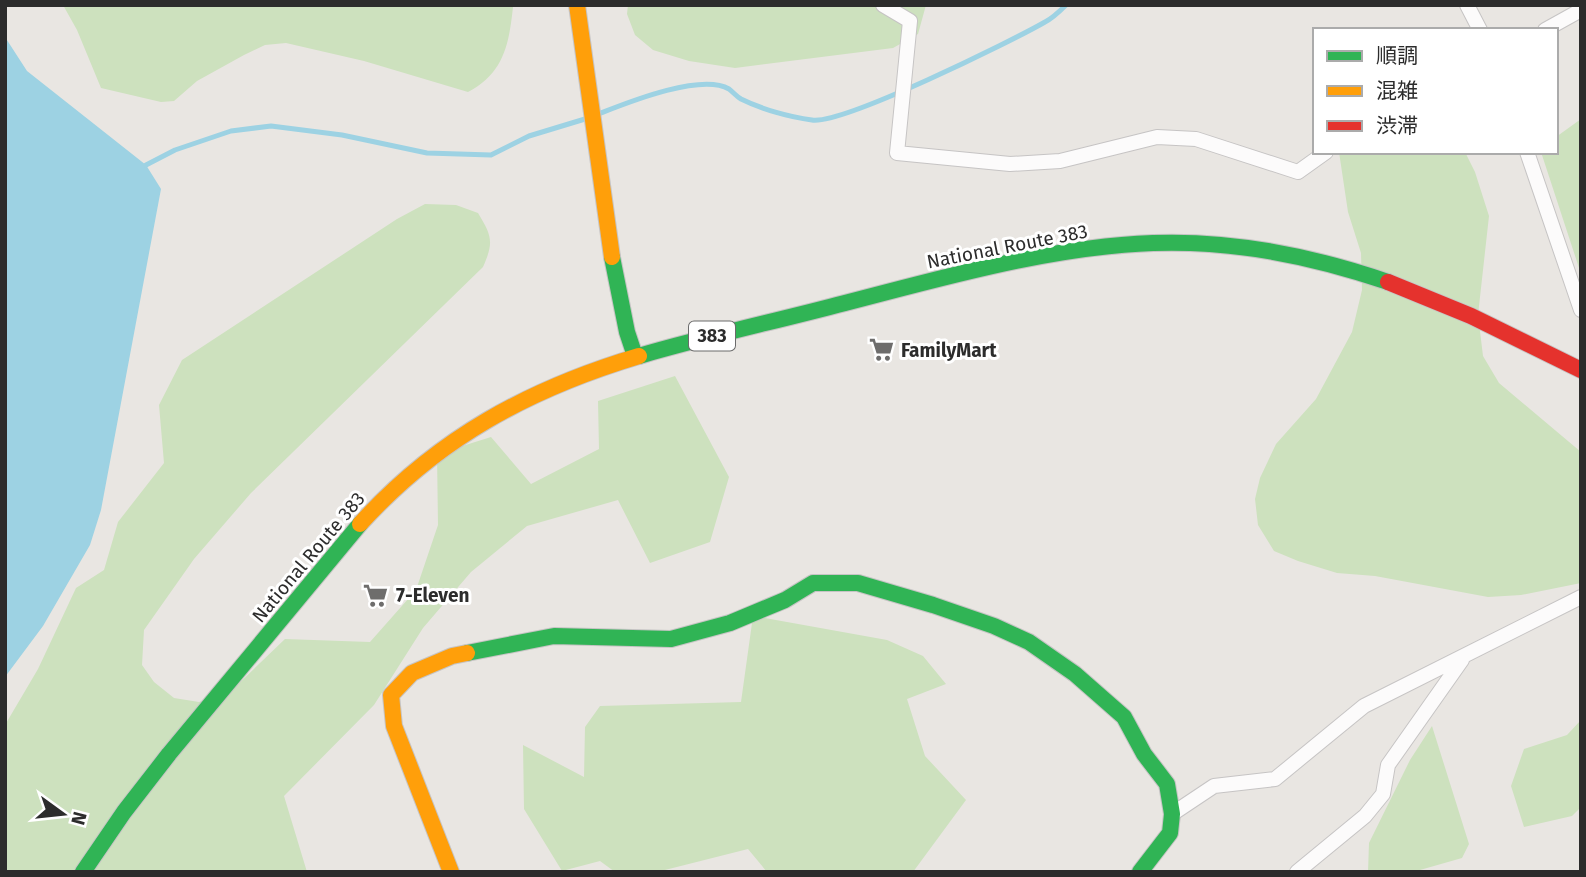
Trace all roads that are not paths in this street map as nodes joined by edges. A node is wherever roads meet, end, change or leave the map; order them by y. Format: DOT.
graph roads {
  1 [pos="577,5"];
  2 [pos="883,5"];
  3 [pos="1467,5"];
  4 [pos="1581,10"];
  5 [pos="1478,28"];
  6 [pos="1549,28"];
  7 [pos="1323,154"];
  8 [pos="1528,154"];
  9 [pos="1581,310"];
  10 [pos="635,356"];
  11 [pos="1581,370"];
  12 [pos="1581,597"];
  13 [pos="1465,656"];
  14 [pos="1172,814"];
  15 [pos="83,872"];
  16 [pos="451,872"];
  17 [pos="1140,872"];
  18 [pos="1297,872"];
  1 -- 10 [label="main road"];
  2 -- 7 [label="street"];
  3 -- 5 [label="street"];
  4 -- 6 [label="street"];
  8 -- 9 [label="street"];
  10 -- 11 [label="main road, National Route 383 / 383"];
  10 -- 15 [label="main road, National Route 383 / 383"];
  12 -- 13 [label="street"];
  13 -- 14 [label="street"];
  13 -- 18 [label="street"];
  14 -- 16 [label="main road"];
  14 -- 17 [label="main road"];
}
